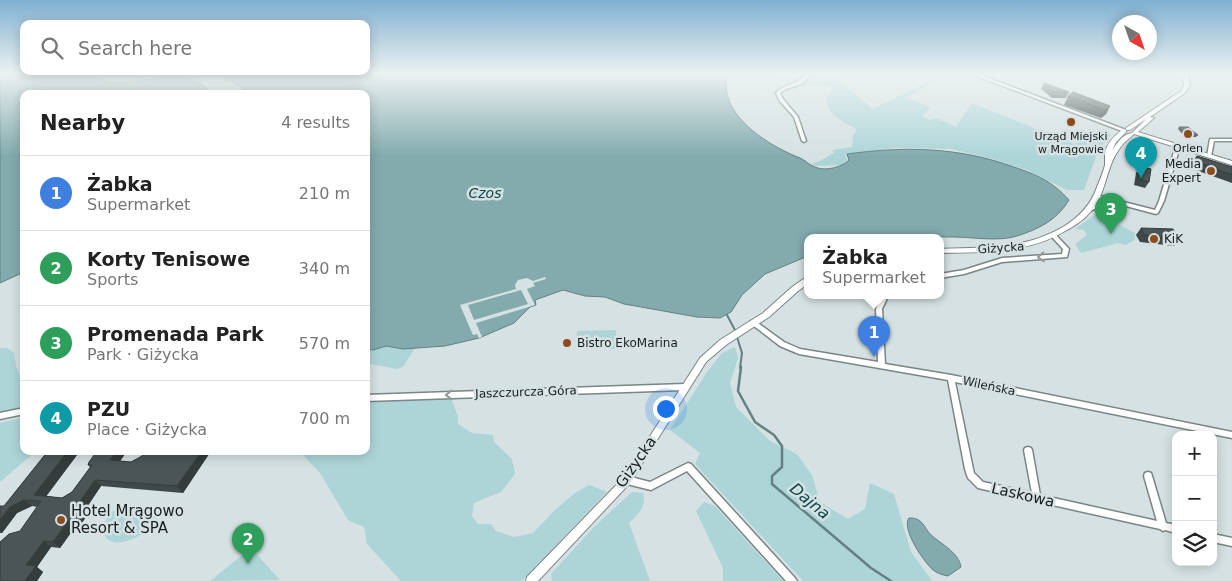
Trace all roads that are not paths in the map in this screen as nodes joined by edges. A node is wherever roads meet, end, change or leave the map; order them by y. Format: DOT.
graph roads {
  1 [pos="783,101"];
  2 [pos="1047,101"];
  3 [pos="1170,101"];
  4 [pos="1164,106"];
  5 [pos="1129,131"];
  6 [pos="1232,140"];
  7 [pos="804,141"];
  8 [pos="1178,146"];
  9 [pos="1209,156"];
  10 [pos="1232,163"];
  11 [pos="1097,195"];
  12 [pos="1118,203"];
  13 [pos="1090,209"];
  14 [pos="1054,236"];
  15 [pos="944,251"];
  16 [pos="944,275"];
  17 [pos="804,283"];
  18 [pos="884,299"];
  19 [pos="753,323"];
  20 [pos="882,365"];
  21 [pos="951,378"];
  22 [pos="685,387"];
  23 [pos="370,398"];
  24 [pos="20,412"];
  25 [pos="0,416"];
  26 [pos="1232,435"];
  27 [pos="1028,450"];
  28 [pos="1148,476"];
  29 [pos="627,480"];
  30 [pos="1037,499"];
  31 [pos="1163,527"];
  32 [pos="1172,529"];
  33 [pos="1217,539"];
  34 [pos="1232,542"];
  35 [pos="531,581"];
  36 [pos="792,581"];
  1 -- 7 [label="street"];
  2 -- 5 [label="street"];
  3 -- 4 [label="street"];
  4 -- 5 [label="street"];
  4 -- 5 [label="street"];
  5 -- 8 [label="street"];
  5 -- 11 [label="street, Giżycka"];
  6 -- 9 [label="street"];
  8 -- 9 [label="street"];
  8 -- 12 [label="street"];
  9 -- 10 [label="street"];
  11 -- 12 [label="street"];
  11 -- 13 [label="street, Giżycka"];
  12 -- 13 [label="street"];
  13 -- 14 [label="street, Giżycka"];
  14 -- 15 [label="street, Giżycka"];
  14 -- 16 [label="street, one-way"];
  17 -- 19 [label="street"];
  18 -- 20 [label="street"];
  19 -- 20 [label="street, Wileńska"];
  19 -- 22 [label="street, Giżycka"];
  20 -- 21 [label="street, Wileńska"];
  21 -- 26 [label="street, Wileńska"];
  21 -- 30 [label="street, Laskowa"];
  22 -- 23 [label="street, Jaszczurcza Góra, one-way"];
  22 -- 29 [label="street, Giżycka"];
  24 -- 25 [label="street"];
  27 -- 30 [label="street"];
  28 -- 31 [label="street"];
  29 -- 35 [label="street, Giżycka"];
  29 -- 36 [label="street"];
  30 -- 31 [label="street, Laskowa"];
  31 -- 32 [label="street, Laskowa"];
  33 -- 34 [label="street"];
}
